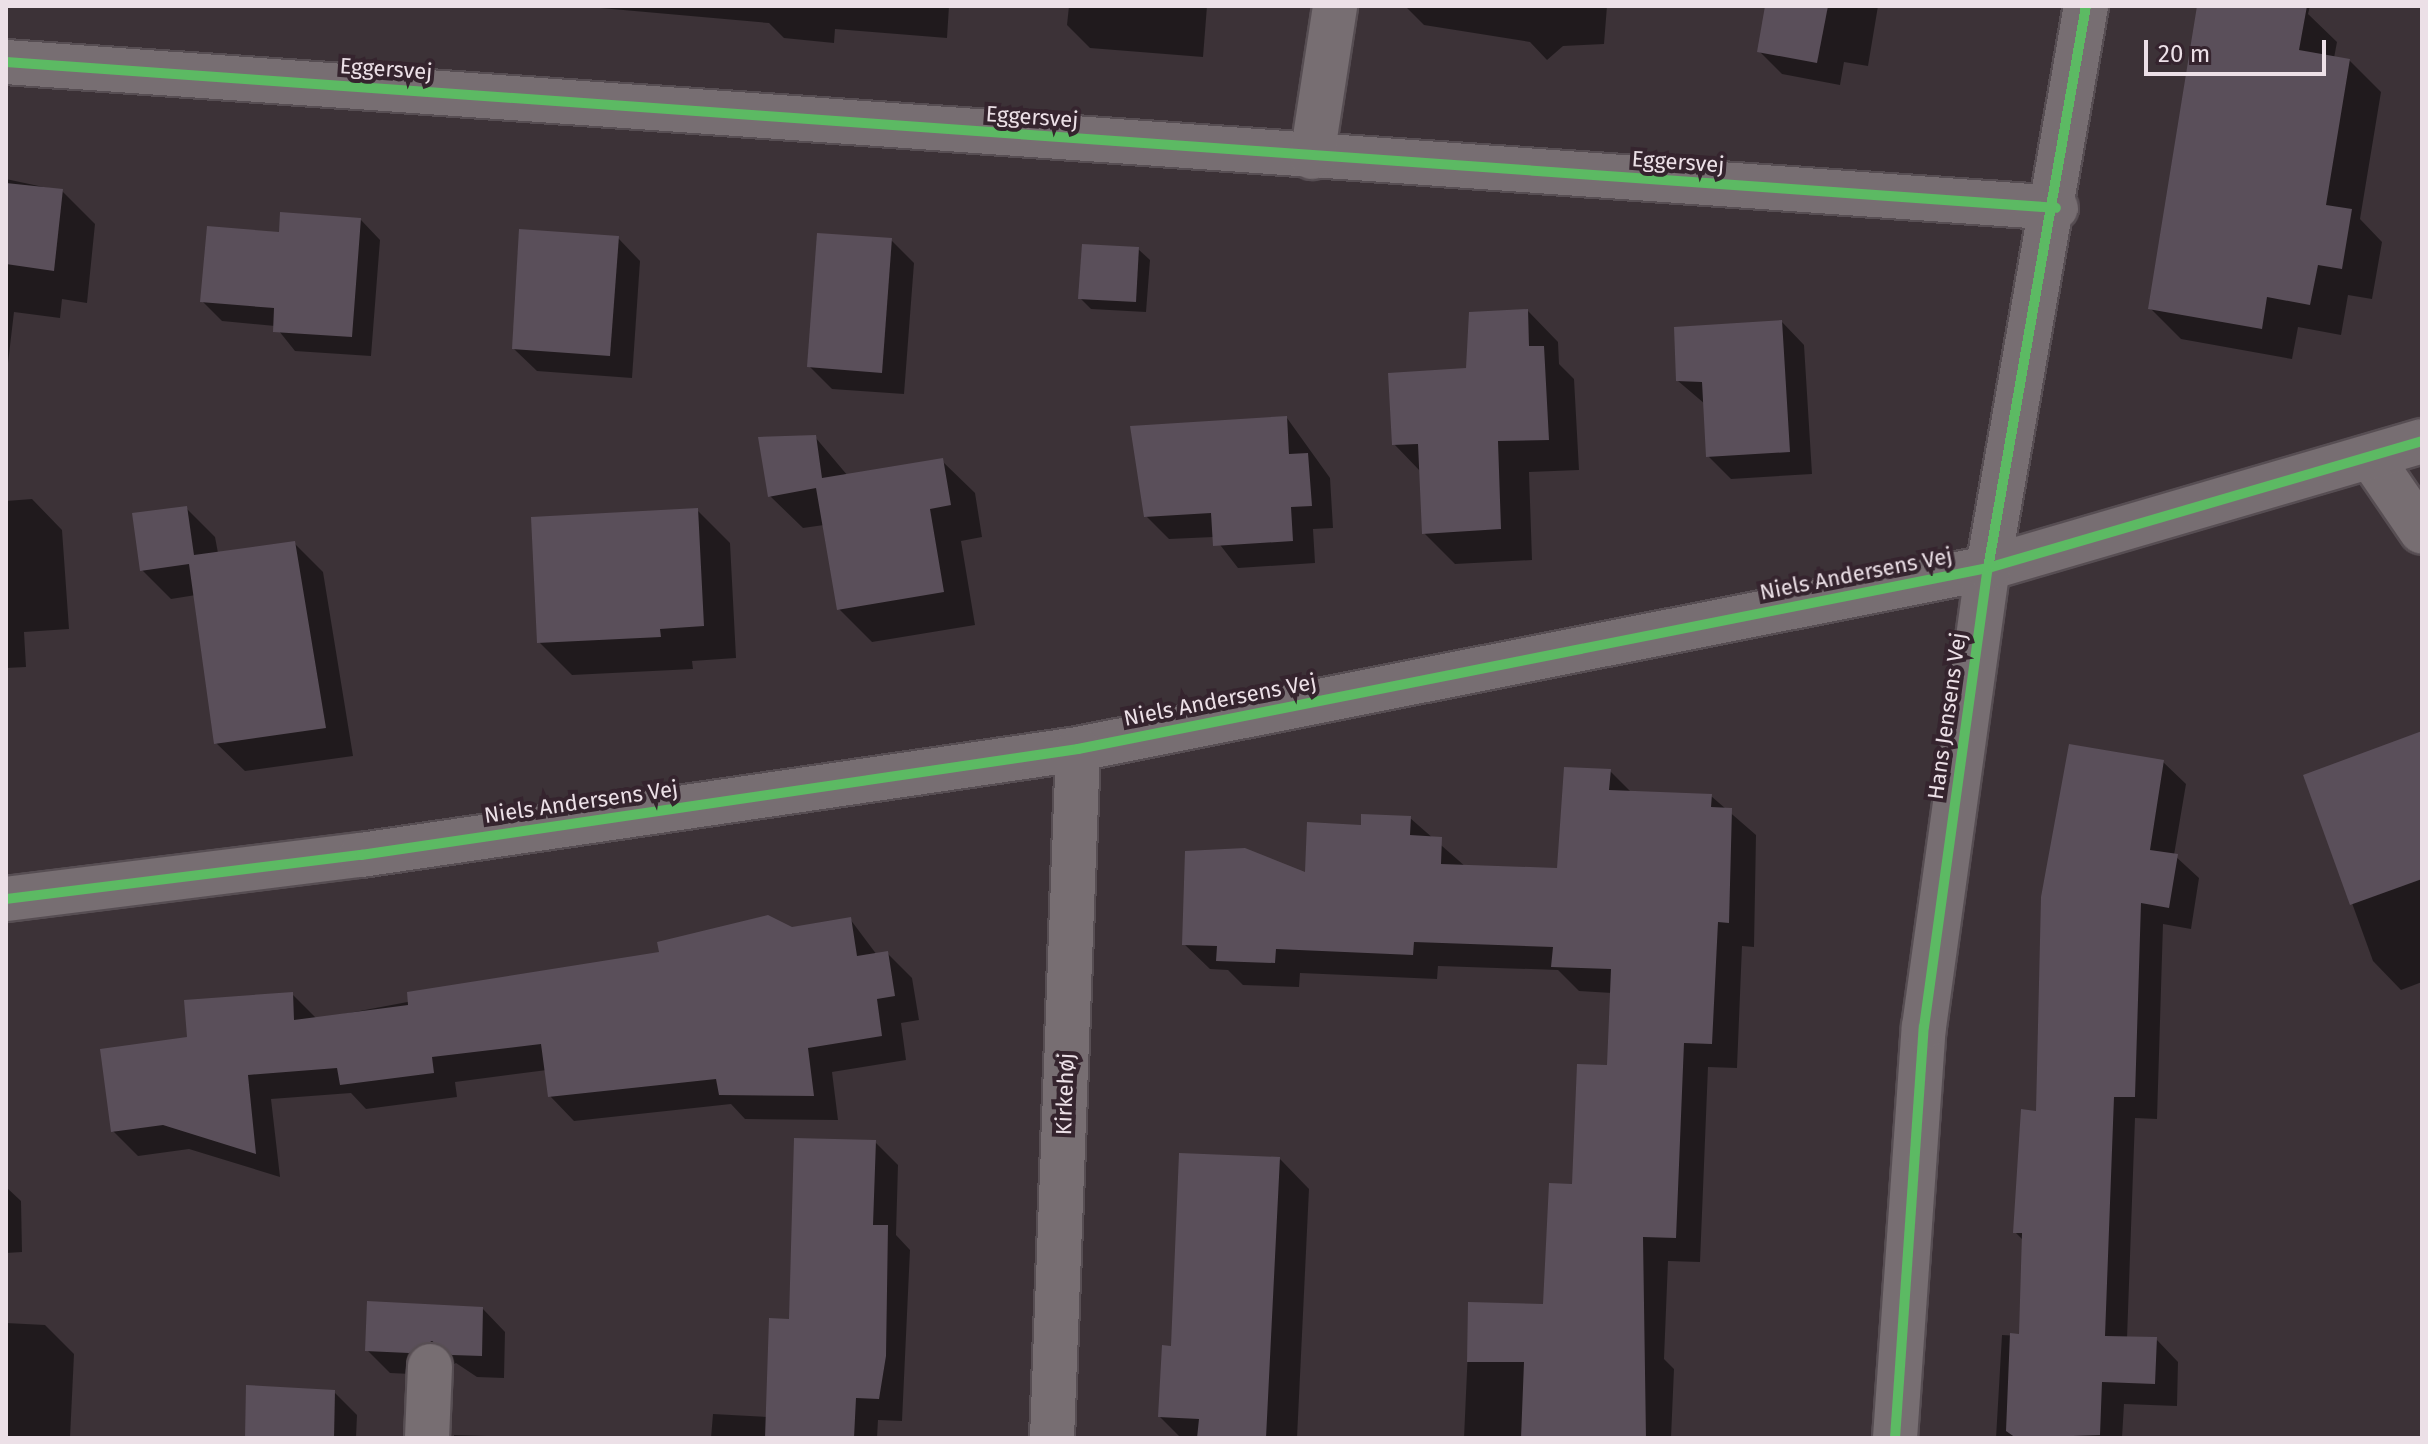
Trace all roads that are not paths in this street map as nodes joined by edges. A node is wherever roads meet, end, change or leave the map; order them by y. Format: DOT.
graph roads {
  1 [pos="1335,6"];
  2 [pos="2086,6"];
  3 [pos="6,62"];
  4 [pos="1312,157"];
  5 [pos="2056,208"];
  6 [pos="2422,441"];
  7 [pos="2372,459"];
  8 [pos="2422,532"];
  9 [pos="1988,568"];
  10 [pos="1078,749"];
  11 [pos="6,899"];
  12 [pos="430,1366"];
  13 [pos="427,1438"];
  14 [pos="1052,1438"];
  15 [pos="1895,1438"];
  1 -- 4 [label="street"];
  2 -- 5 [label="street, Hans Jensens Vej"];
  3 -- 4 [label="street, Eggersvej"];
  4 -- 5 [label="street, Eggersvej"];
  5 -- 9 [label="street, Hans Jensens Vej"];
  6 -- 7 [label="street, Niels Andersens Vej"];
  7 -- 8 [label="street"];
  7 -- 9 [label="street, Niels Andersens Vej"];
  9 -- 10 [label="street, Niels Andersens Vej"];
  9 -- 15 [label="street, Hans Jensens Vej"];
  10 -- 11 [label="street, Niels Andersens Vej"];
  10 -- 14 [label="street, Kirkehøj"];
  12 -- 13 [label="street"];
}
